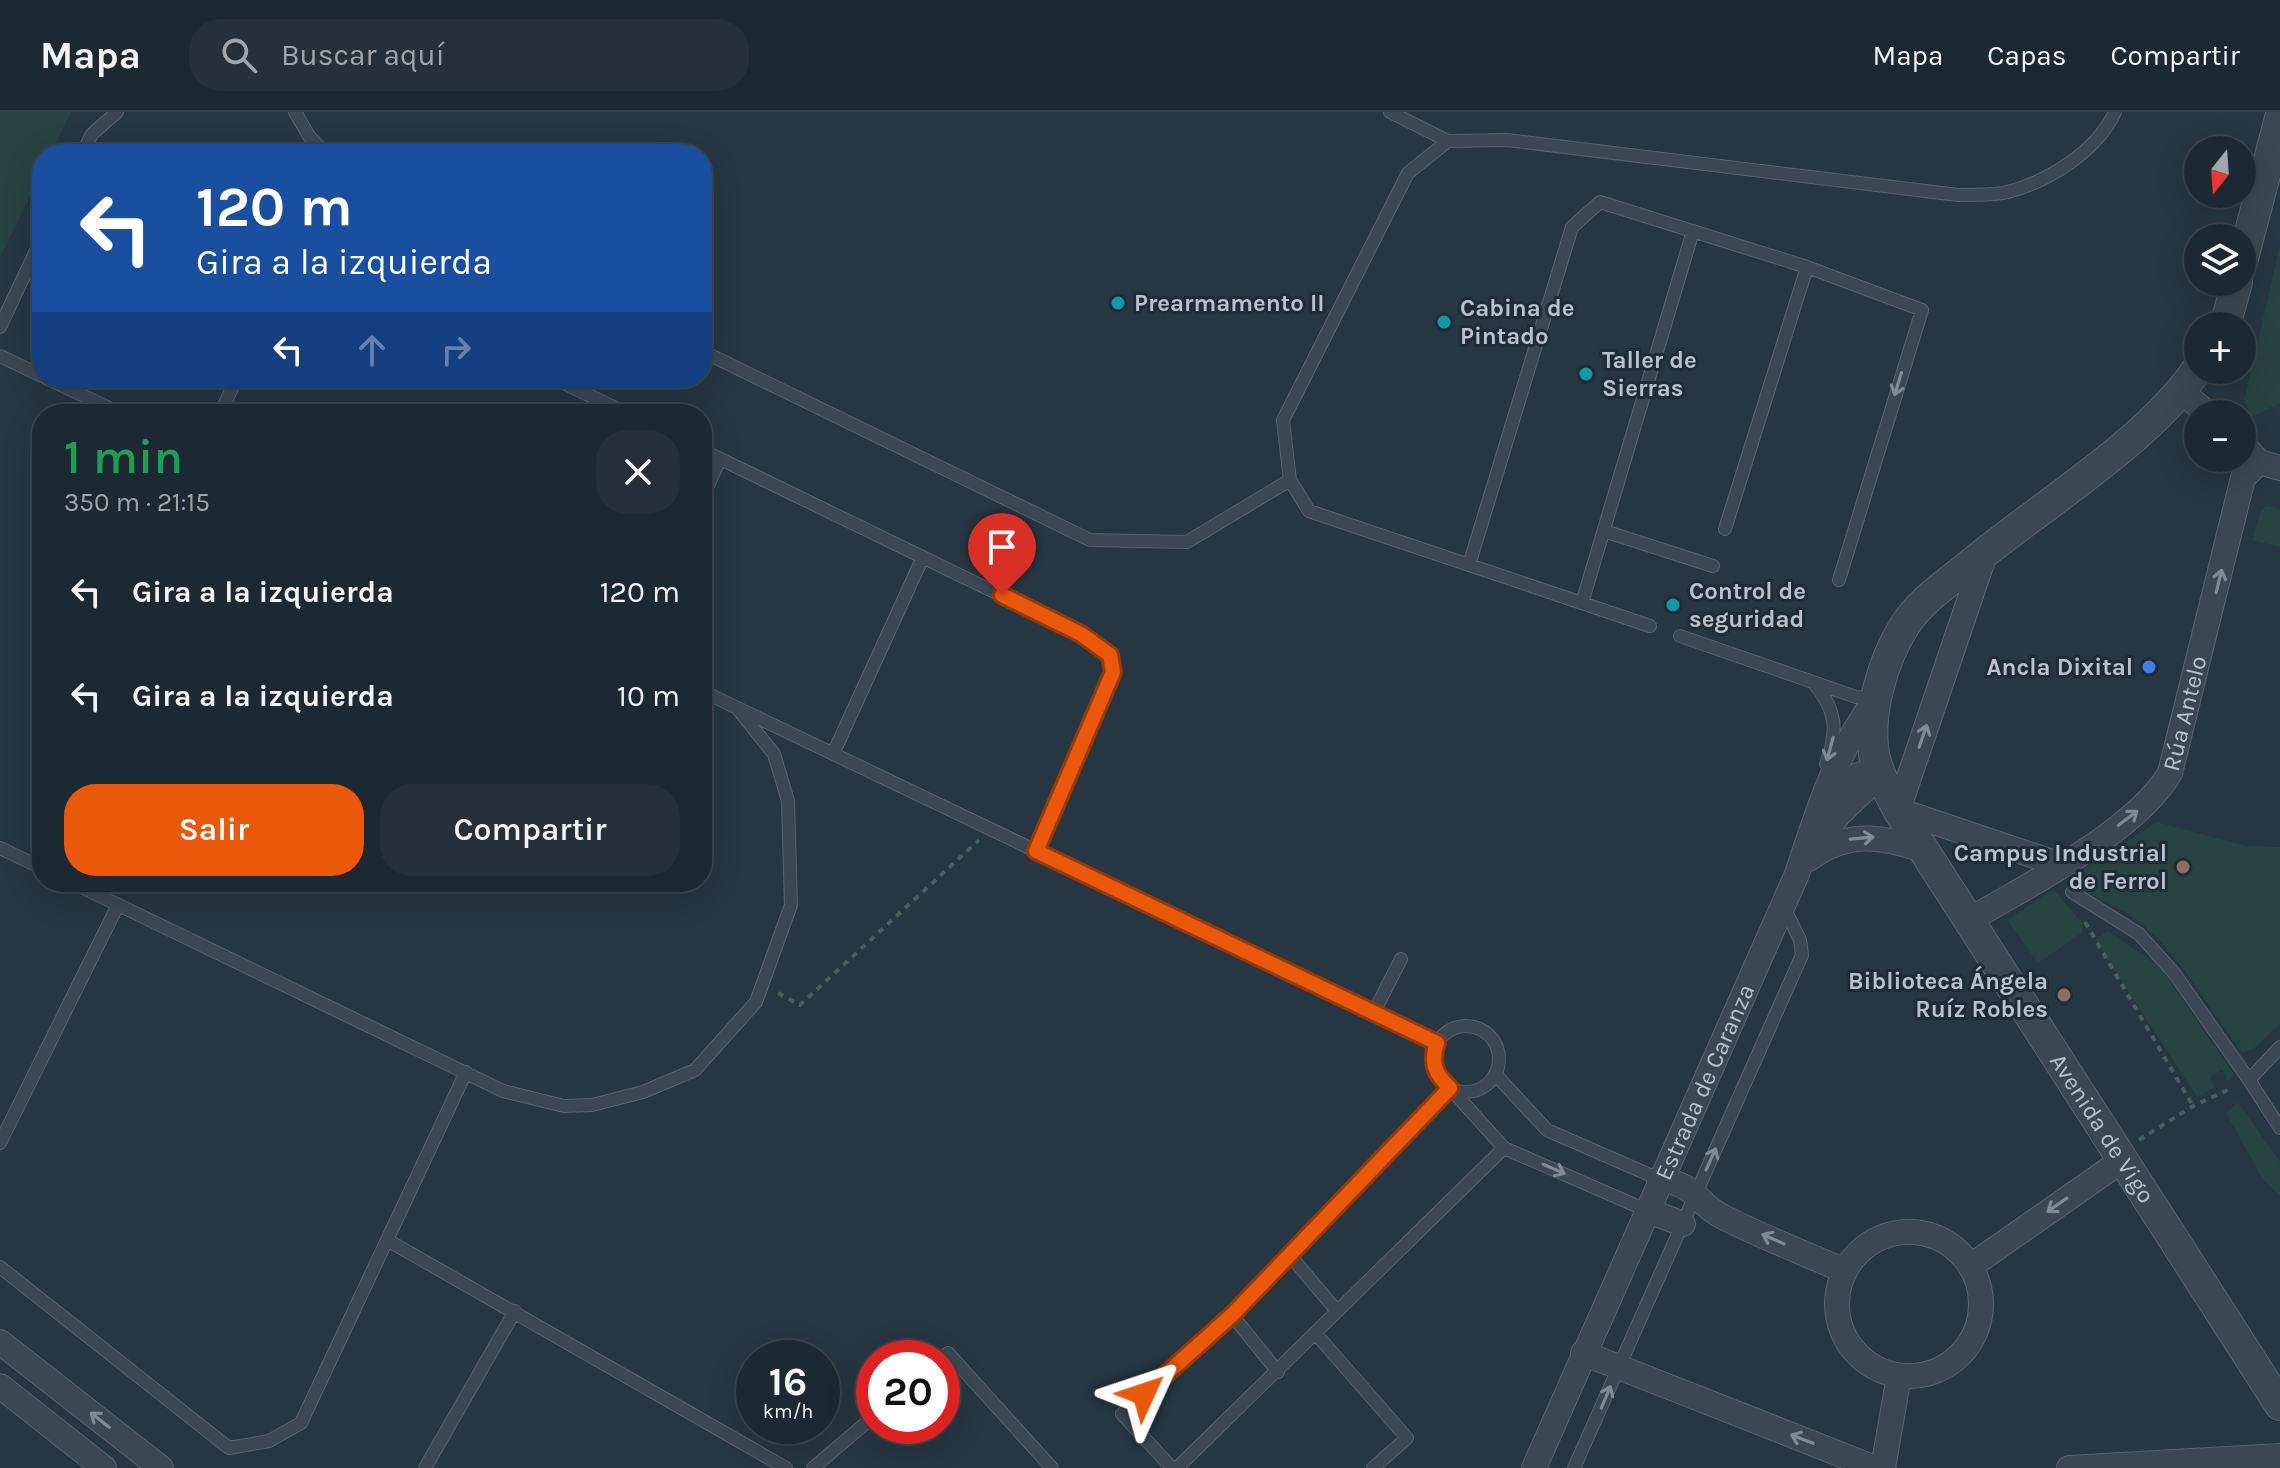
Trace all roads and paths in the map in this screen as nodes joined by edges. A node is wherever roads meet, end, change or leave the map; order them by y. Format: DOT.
graph roads {
  1 [pos="117,112"];
  2 [pos="295,112"];
  3 [pos="1390,112"];
  4 [pos="2115,112"];
  5 [pos="2280,118"];
  6 [pos="1448,141"];
  7 [pos="88,144"];
  8 [pos="317,144"];
  9 [pos="2252,224"];
  10 [pos="1693,231"];
  11 [pos="32,259"];
  12 [pos="1807,267"];
  13 [pos="0,327"];
  14 [pos="0,356"];
  15 [pos="712,356"];
  16 [pos="32,371"];
  17 [pos="2186,384"];
  18 [pos="67,388"];
  19 [pos="574,388"];
  20 [pos="101,404"];
  21 [pos="607,404"];
  22 [pos="712,455"];
  23 [pos="720,459"];
  24 [pos="2269,465"];
  25 [pos="712,477"];
  26 [pos="1290,480"];
  27 [pos="1725,529"];
  28 [pos="1604,531"];
  29 [pos="1986,551"];
  30 [pos="923,557"];
  31 [pos="1469,565"];
  32 [pos="1713,566"];
  33 [pos="1839,580"];
  34 [pos="1582,603"];
  35 [pos="1650,626"];
  36 [pos="1680,636"];
  37 [pos="1811,680"];
  38 [pos="712,696"];
  39 [pos="1877,698"];
  40 [pos="737,708"];
  41 [pos="833,754"];
  42 [pos="1881,774"];
  43 [pos="1820,806"];
  44 [pos="1898,810"];
  45 [pos="991,829"];
  46 [pos="1811,830"];
  47 [pos="0,848"];
  48 [pos="1036,851"];
  49 [pos="1925,851"];
  50 [pos="32,863"];
  51 [pos="2061,865"];
  52 [pos="1800,868"];
  53 [pos="91,892"];
  54 [pos="2072,892"];
  55 [pos="118,905"];
  56 [pos="1782,905"];
  57 [pos="1968,921"];
  58 [pos="1401,959"];
  59 [pos="762,984"];
  60 [pos="1374,1012"];
  61 [pos="1437,1043"];
  62 [pos="2280,1047"];
  63 [pos="466,1072"];
  64 [pos="1495,1074"];
  65 [pos="2249,1080"];
  66 [pos="1450,1088"];
  67 [pos="2193,1106"];
  68 [pos="2280,1128"];
  69 [pos="0,1143"];
  70 [pos="1504,1148"];
  71 [pos="2119,1158"];
  72 [pos="1659,1179"];
  73 [pos="1697,1192"];
  74 [pos="1646,1210"];
  75 [pos="1683,1224"];
  76 [pos="389,1241"];
  77 [pos="1288,1253"];
  78 [pos="1971,1266"];
  79 [pos="0,1267"];
  80 [pos="1845,1271"];
  81 [pos="1336,1310"];
  82 [pos="515,1311"];
  83 [pos="1232,1315"];
  84 [pos="1316,1334"];
  85 [pos="0,1342"];
  86 [pos="1583,1353"];
  87 [pos="960,1366"];
  88 [pos="1618,1367"];
  89 [pos="1278,1372"];
  90 [pos="1899,1376"];
  91 [pos="0,1386"];
  92 [pos="2280,1405"];
  93 [pos="856,1431"];
  94 [pos="2280,1456"];
  95 [pos="104,1468"];
  96 [pos="161,1468"];
  97 [pos="425,1468"];
  98 [pos="786,1468"];
  99 [pos="813,1468"];
  100 [pos="1052,1468"];
  101 [pos="1174,1468"];
  102 [pos="1373,1468"];
  103 [pos="1534,1468"];
  104 [pos="1574,1468"];
  105 [pos="1875,1468"];
  106 [pos="1883,1468"];
  107 [pos="2069,1468"];
  1 -- 7 [label="lane"];
  2 -- 8 [label="lane"];
  3 -- 6 [label="lane"];
  4 -- 6 [label="lane"];
  5 -- 9 [label="street"];
  6 -- 26 [label="lane"];
  10 -- 12 [label="lane"];
  10 -- 28 [label="lane"];
  10 -- 31 [label="lane"];
  11 -- 13 [label="lane"];
  12 -- 27 [label="lane"];
  12 -- 33 [label="lane, one-way"];
  14 -- 16 [label="lane"];
  15 -- 26 [label="lane"];
  17 -- 29 [label="street, Avenida de Vigo"];
  18 -- 20 [label="lane"];
  19 -- 21 [label="lane"];
  22 -- 23 [label="lane"];
  23 -- 25 [label="lane"];
  23 -- 30 [label="lane"];
  51 -- 24 [label="street, Rúa Antelo, one-way"];
  26 -- 31 [label="lane"];
  28 -- 32 [label="lane"];
  28 -- 34 [label="lane"];
  29 -- 39 [label="street, Avenida de Vigo"];
  44 -- 29 [label="street, one-way"];
  30 -- 41 [label="lane"];
  30 -- 48 [label="lane"];
  31 -- 34 [label="lane"];
  34 -- 35 [label="lane"];
  36 -- 37 [label="lane"];
  37 -- 39 [label="lane"];
  37 -- 46 [label="lane, one-way"];
  38 -- 40 [label="lane"];
  39 -- 42 [label="street, Avenida de Vigo"];
  39 -- 43 [label="street, Estrada de Caranza"];
  40 -- 41 [label="lane"];
  40 -- 59 [label="lane"];
  41 -- 45 [label="lane"];
  42 -- 43 [label="street"];
  42 -- 44 [label="street, Avenida de Vigo"];
  42 -- 52 [label="street"];
  43 -- 46 [label="street, Estrada de Caranza"];
  44 -- 49 [label="street, Avenida de Vigo"];
  44 -- 51 [label="street"];
  45 -- 48 [label="lane"];
  45 -- 59 [label="path"];
  46 -- 52 [label="street, Estrada de Caranza"];
  47 -- 50 [label="lane"];
  48 -- 60 [label="lane"];
  52 -- 49 [label="street, one-way"];
  49 -- 57 [label="street, Avenida de Vigo"];
  51 -- 57 [label="street, Rúa Antelo"];
  52 -- 56 [label="street, Estrada de Caranza"];
  53 -- 55 [label="lane"];
  54 -- 65 [label="lane"];
  54 -- 67 [label="path"];
  55 -- 63 [label="lane"];
  55 -- 69 [label="lane"];
  56 -- 72 [label="street, Estrada de Caranza"];
  73 -- 56 [label="lane, one-way"];
  57 -- 71 [label="street, Avenida de Vigo"];
  58 -- 60 [label="lane"];
  59 -- 63 [label="lane"];
  60 -- 61 [label="lane"];
  61 -- 64 [label="lane"];
  61 -- 66 [label="lane"];
  62 -- 65 [label="lane"];
  63 -- 76 [label="lane"];
  64 -- 66 [label="lane"];
  64 -- 72 [label="lane"];
  65 -- 67 [label="path"];
  65 -- 68 [label="lane"];
  66 -- 70 [label="lane"];
  66 -- 77 [label="lane"];
  67 -- 71 [label="path"];
  70 -- 74 [label="lane, one-way"];
  70 -- 81 [label="lane"];
  71 -- 78 [label="street, one-way"];
  71 -- 92 [label="street, Avenida de Vigo"];
  72 -- 73 [label="street"];
  72 -- 74 [label="street, Estrada de Caranza"];
  73 -- 75 [label="lane"];
  80 -- 73 [label="street, one-way"];
  74 -- 75 [label="street"];
  74 -- 86 [label="street, Estrada de Caranza"];
  75 -- 88 [label="lane"];
  76 -- 79 [label="lane"];
  76 -- 82 [label="lane"];
  77 -- 81 [label="lane"];
  77 -- 83 [label="lane"];
  78 -- 80 [label="street"];
  78 -- 90 [label="street"];
  80 -- 90 [label="street"];
  81 -- 84 [label="lane"];
  82 -- 97 [label="lane"];
  82 -- 98 [label="lane"];
  83 -- 89 [label="lane"];
  83 -- 101 [label="lane"];
  84 -- 89 [label="lane"];
  84 -- 102 [label="lane"];
  96 -- 85 [label="street, one-way"];
  86 -- 88 [label="street"];
  86 -- 103 [label="street, Estrada de Caranza"];
  87 -- 100 [label="lane"];
  104 -- 88 [label="lane, one-way"];
  105 -- 88 [label="street, one-way"];
  89 -- 101 [label="lane"];
  90 -- 106 [label="street"];
  91 -- 95 [label="street"];
  93 -- 99 [label="lane"];
  94 -- 107 [label="street"];
}
